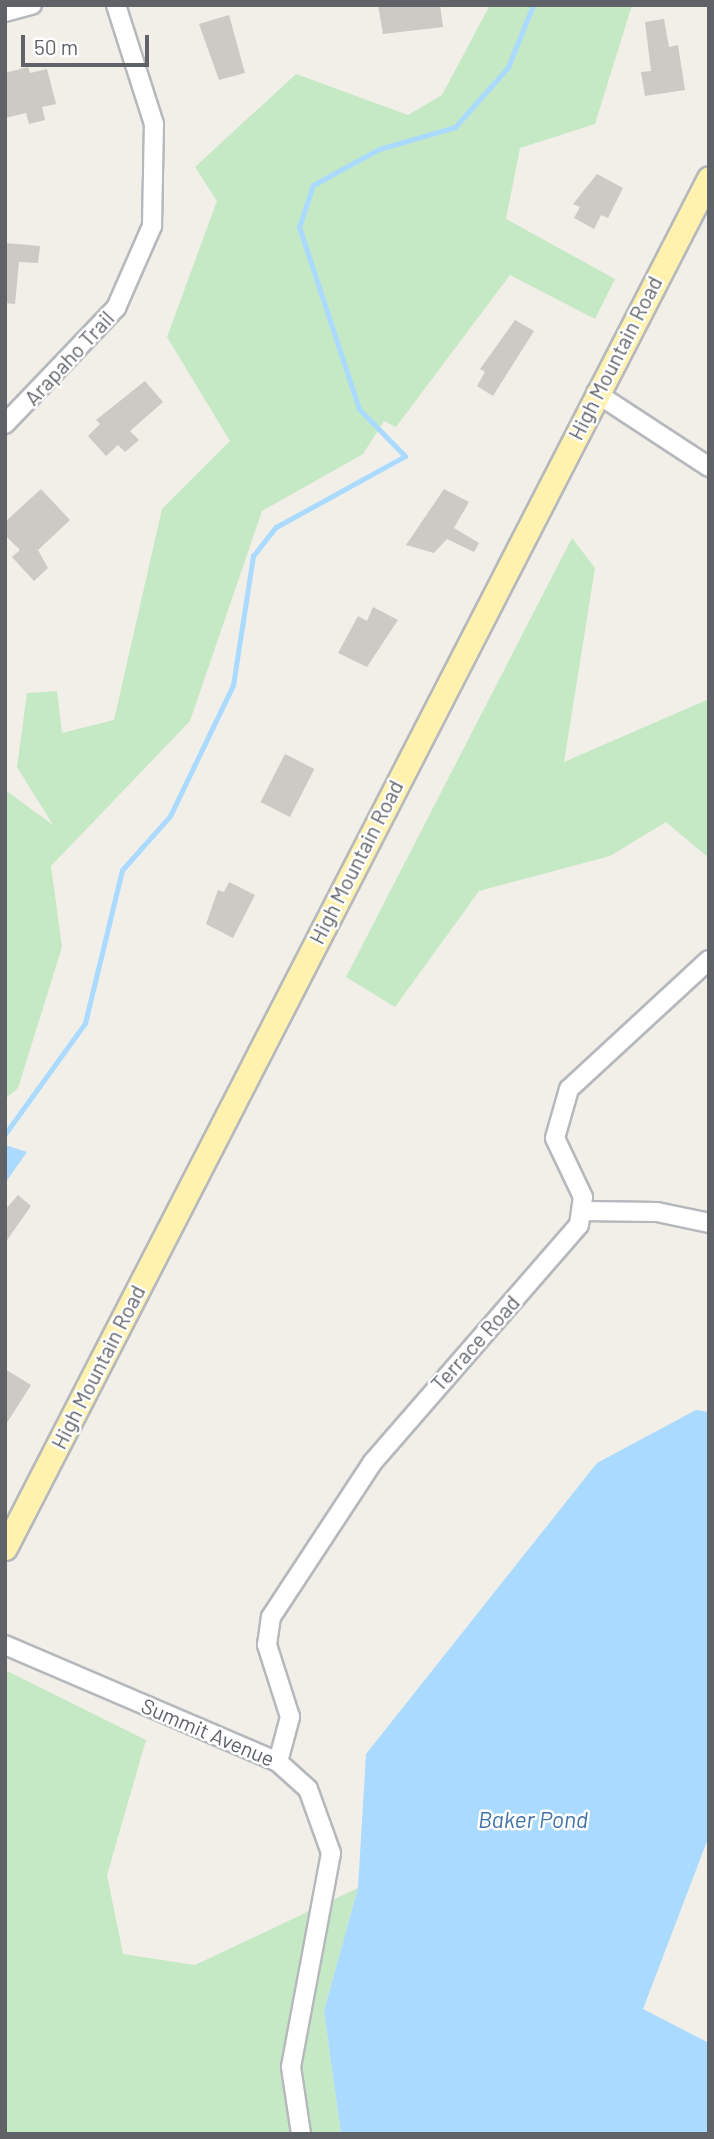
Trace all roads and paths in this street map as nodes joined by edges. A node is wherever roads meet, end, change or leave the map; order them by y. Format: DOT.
graph roads {
  1 [pos="32,5"];
  2 [pos="116,5"];
  3 [pos="5,12"];
  4 [pos="709,178"];
  5 [pos="596,393"];
  6 [pos="5,424"];
  7 [pos="709,467"];
  8 [pos="709,960"];
  9 [pos="583,1211"];
  10 [pos="709,1223"];
  11 [pos="5,1548"];
  12 [pos="5,1645"];
  13 [pos="278,1762"];
  14 [pos="301,2134"];
  1 -- 3 [label="street"];
  2 -- 6 [label="street, Arapaho Trail"];
  4 -- 5 [label="main road, High Mountain Road"];
  5 -- 7 [label="street"];
  5 -- 11 [label="main road, High Mountain Road"];
  8 -- 9 [label="street"];
  9 -- 10 [label="street"];
  9 -- 13 [label="street, Terrace Road"];
  12 -- 13 [label="street, Summit Avenue"];
  13 -- 14 [label="street, Summit Avenue"];
}
